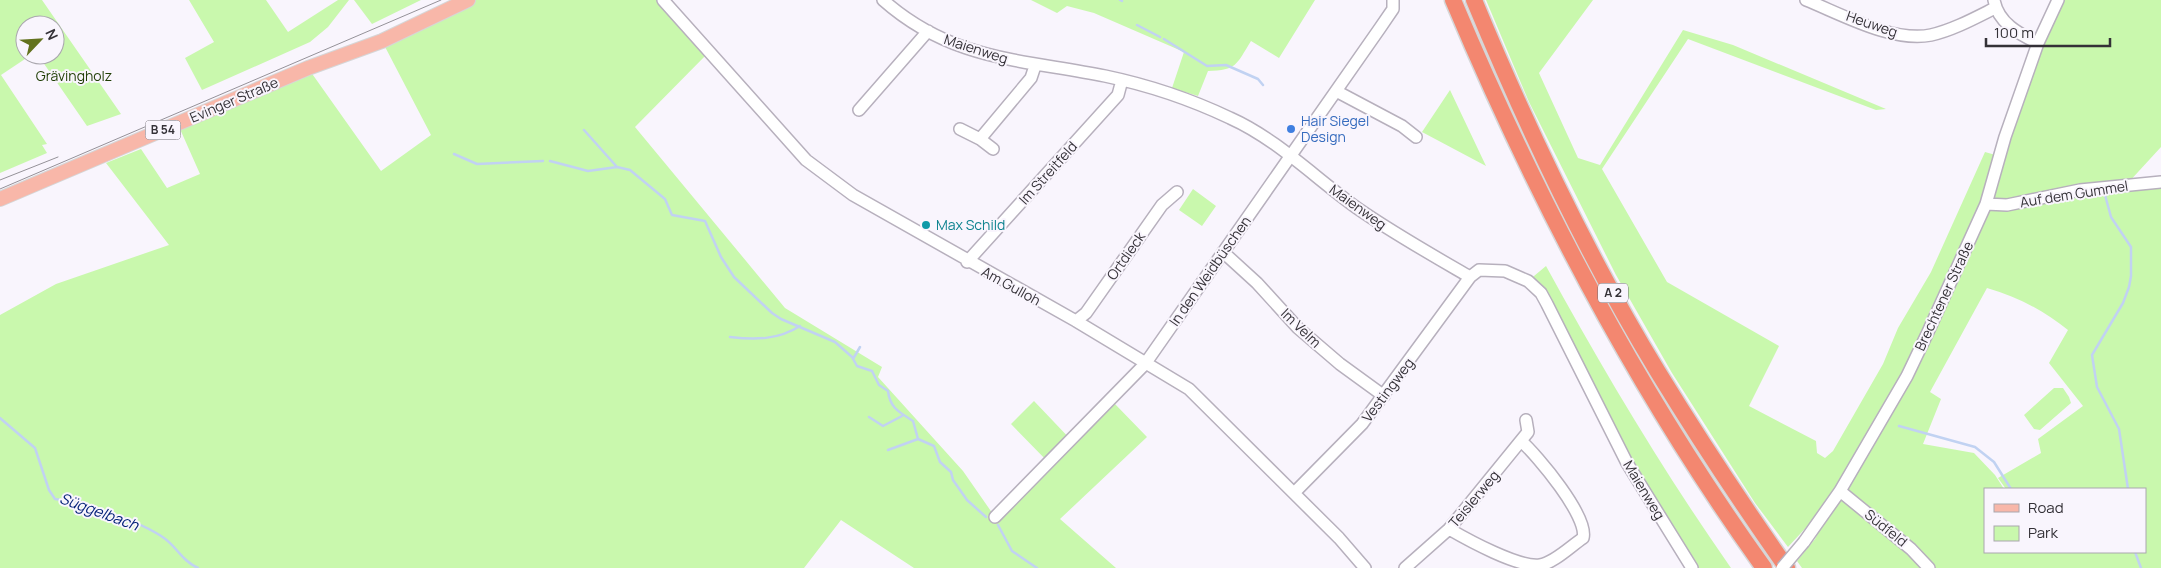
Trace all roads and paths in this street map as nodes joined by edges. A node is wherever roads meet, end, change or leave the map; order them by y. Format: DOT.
graph roads {
  1 [pos="468,0"];
  2 [pos="663,0"];
  3 [pos="883,0"];
  4 [pos="1453,0"];
  5 [pos="1474,0"];
  6 [pos="1806,0"];
  7 [pos="2058,0"];
  8 [pos="1394,1"];
  9 [pos="1995,4"];
  10 [pos="1834,5"];
  11 [pos="928,32"];
  12 [pos="2038,43"];
  13 [pos="1035,66"];
  14 [pos="1122,80"];
  15 [pos="1336,91"];
  16 [pos="859,110"];
  17 [pos="960,129"];
  18 [pos="1416,137"];
  19 [pos="980,139"];
  20 [pos="993,149"];
  21 [pos="1291,156"];
  22 [pos="2161,182"];
  23 [pos="1177,192"];
  24 [pos="0,199"];
  25 [pos="1986,204"];
  26 [pos="1223,252"];
  27 [pos="967,262"];
  28 [pos="1470,277"];
  29 [pos="1076,321"];
  30 [pos="1145,364"];
  31 [pos="1384,396"];
  32 [pos="1526,420"];
  33 [pos="1521,441"];
  34 [pos="1840,490"];
  35 [pos="1294,493"];
  36 [pos="995,517"];
  37 [pos="1449,529"];
  38 [pos="1365,568"];
  39 [pos="1405,568"];
  40 [pos="1692,568"];
  41 [pos="1764,568"];
  42 [pos="1782,568"];
  43 [pos="1787,568"];
  44 [pos="1929,568"];
  1 -- 24 [label="main road, Evinger Straße / B 54"];
  2 -- 27 [label="street, Am Gulloh"];
  3 -- 11 [label="street, Maienweg"];
  4 -- 41 [label="highway, A 2"];
  5 -- 43 [label="highway, A 2"];
  6 -- 10 [label="street, Heuweg"];
  7 -- 12 [label="street, Brechtener Straße"];
  8 -- 15 [label="street, In den Weidbüschen"];
  9 -- 10 [label="street, Heuweg"];
  9 -- 12 [label="street"];
  11 -- 13 [label="street, Maienweg"];
  11 -- 16 [label="street"];
  12 -- 25 [label="street, Brechtener Straße"];
  13 -- 14 [label="street, Maienweg"];
  13 -- 19 [label="street"];
  14 -- 21 [label="street, Maienweg"];
  14 -- 27 [label="street, Im Streitfeld"];
  15 -- 18 [label="street"];
  15 -- 21 [label="street, In den Weidbüschen"];
  17 -- 19 [label="street"];
  19 -- 20 [label="street"];
  21 -- 26 [label="street, In den Weidbüschen"];
  21 -- 28 [label="street, Maienweg"];
  22 -- 25 [label="street, Auf dem Gummel"];
  23 -- 29 [label="street, Ortdieck"];
  25 -- 34 [label="street, Brechtener Straße"];
  26 -- 30 [label="street, In den Weidbüschen"];
  26 -- 31 [label="street, Im Velm"];
  27 -- 29 [label="street, Am Gulloh"];
  28 -- 31 [label="street, Vestingweg"];
  28 -- 40 [label="street, Maienweg"];
  29 -- 30 [label="street, Am Gulloh"];
  30 -- 35 [label="street, Am Gulloh"];
  30 -- 36 [label="street, In den Weidbüschen"];
  31 -- 35 [label="street, Vestingweg"];
  32 -- 33 [label="street, Teislerweg"];
  33 -- 37 [label="street, Teislerweg"];
  33 -- 37 [label="street"];
  34 -- 42 [label="street, Brechtener Straße, bridge"];
  34 -- 44 [label="street, Südfeld"];
  35 -- 38 [label="street, Am Gulloh"];
  37 -- 39 [label="street, Teislerweg"];
}
